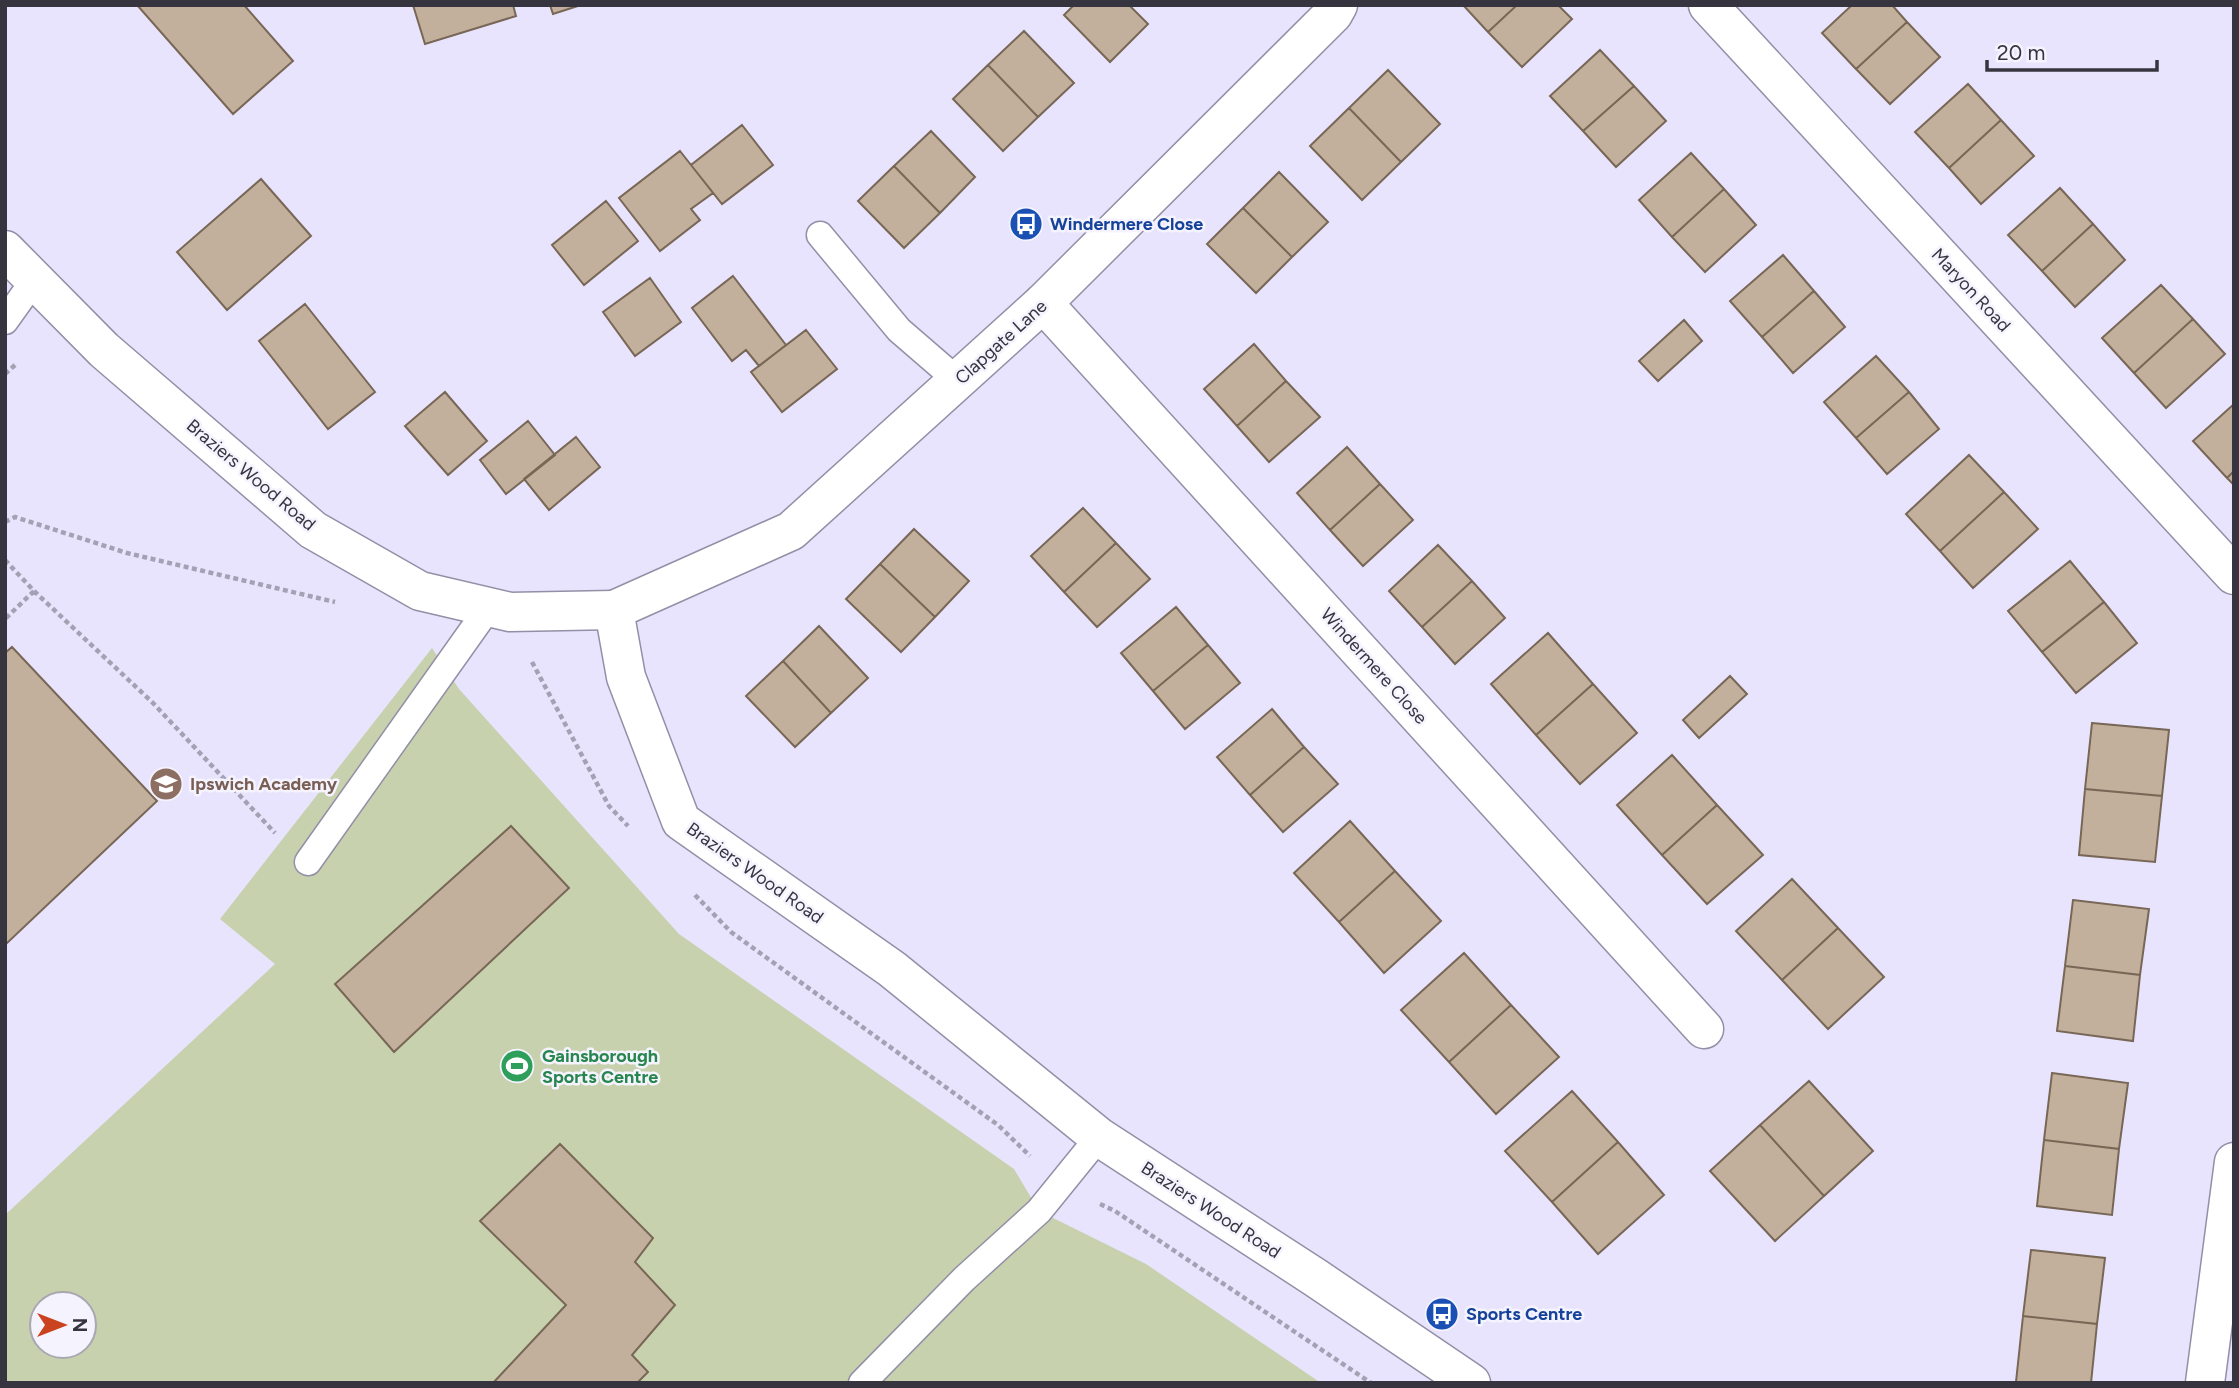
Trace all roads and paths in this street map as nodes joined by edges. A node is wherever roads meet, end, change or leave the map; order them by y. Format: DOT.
graph roads {
  1 [pos="1338,5"];
  2 [pos="1708,5"];
  3 [pos="820,235"];
  4 [pos="5,250"];
  5 [pos="35,279"];
  6 [pos="1043,303"];
  7 [pos="5,321"];
  8 [pos="958,380"];
  9 [pos="5,561"];
  10 [pos="2234,575"];
  11 [pos="34,591"];
  12 [pos="489,607"];
  13 [pos="614,611"];
  14 [pos="5,619"];
  15 [pos="308,862"];
  16 [pos="1704,1030"];
  17 [pos="1099,1137"];
  18 [pos="2234,1162"];
  19 [pos="862,1383"];
  20 [pos="1471,1383"];
  21 [pos="2205,1383"];
  1 -- 6 [label="street, Clapgate Lane"];
  2 -- 10 [label="street, Maryon Road"];
  3 -- 8 [label="lane"];
  4 -- 5 [label="street, Braziers Wood Road"];
  5 -- 7 [label="lane"];
  5 -- 12 [label="street, Braziers Wood Road"];
  6 -- 8 [label="street, Clapgate Lane"];
  6 -- 16 [label="street, Windermere Close"];
  8 -- 13 [label="street, Clapgate Lane"];
  9 -- 11 [label="path"];
  11 -- 14 [label="path"];
  11 -- 15 [label="path"];
  12 -- 13 [label="street, Braziers Wood Road"];
  12 -- 15 [label="lane"];
  13 -- 17 [label="street, Braziers Wood Road"];
  17 -- 19 [label="lane"];
  17 -- 20 [label="street, Braziers Wood Road"];
  18 -- 21 [label="street"];
}
